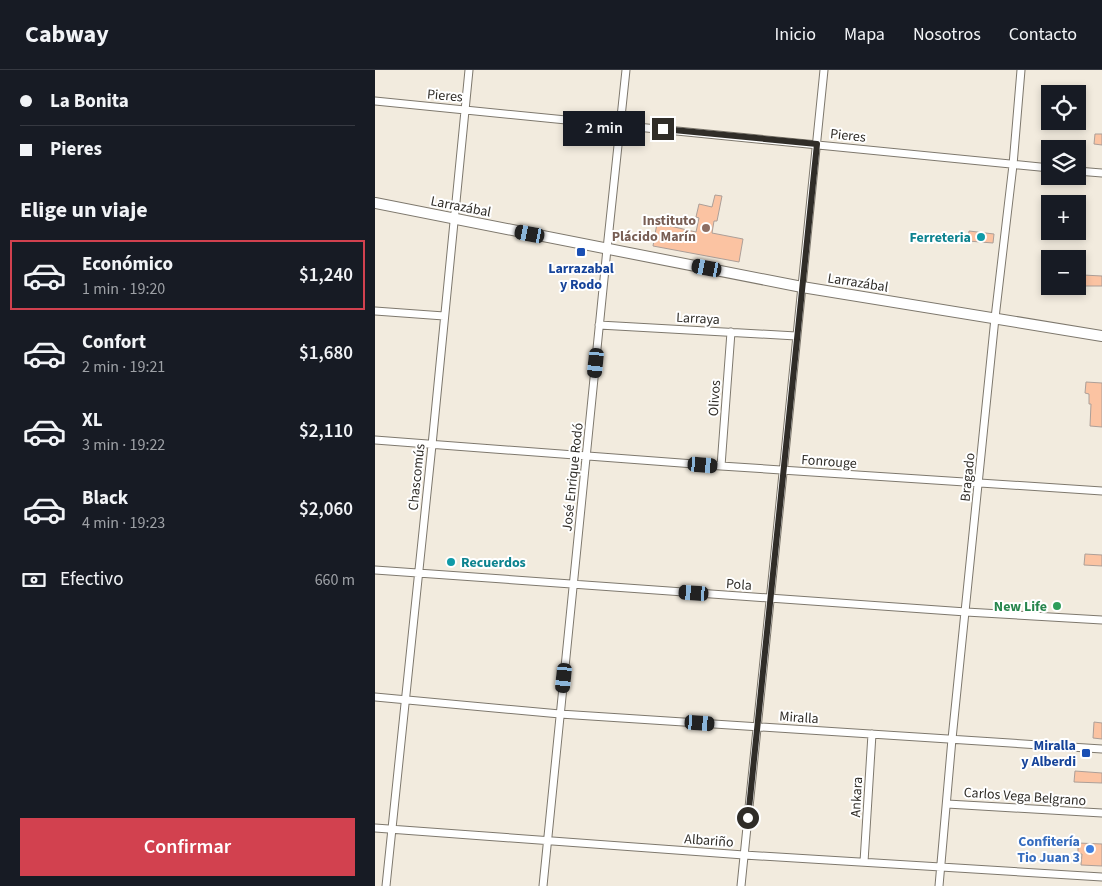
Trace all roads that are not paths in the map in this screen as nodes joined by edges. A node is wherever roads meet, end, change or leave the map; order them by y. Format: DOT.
graph roads {
  1 [pos="469,70"];
  2 [pos="626,70"];
  3 [pos="824,70"];
  4 [pos="1021,70"];
  5 [pos="375,101"];
  6 [pos="465,109"];
  7 [pos="621,125"];
  8 [pos="817,144"];
  9 [pos="1013,165"];
  10 [pos="1041,167"];
  11 [pos="1086,172"];
  12 [pos="1102,174"];
  13 [pos="375,203"];
  14 [pos="454,218"];
  15 [pos="607,249"];
  16 [pos="801,287"];
  17 [pos="375,310"];
  18 [pos="444,316"];
  19 [pos="995,318"];
  20 [pos="599,325"];
  21 [pos="731,332"];
  22 [pos="796,336"];
  23 [pos="1102,336"];
  24 [pos="375,440"];
  25 [pos="432,445"];
  26 [pos="586,456"];
  27 [pos="721,466"];
  28 [pos="783,470"];
  29 [pos="979,483"];
  30 [pos="1102,491"];
  31 [pos="375,570"];
  32 [pos="418,573"];
  33 [pos="573,584"];
  34 [pos="771,598"];
  35 [pos="966,612"];
  36 [pos="1102,620"];
  37 [pos="375,697"];
  38 [pos="405,699"];
  39 [pos="560,714"];
  40 [pos="758,727"];
  41 [pos="872,734"];
  42 [pos="952,739"];
  43 [pos="1102,749"];
  44 [pos="947,804"];
  45 [pos="1102,813"];
  46 [pos="375,828"];
  47 [pos="392,829"];
  48 [pos="547,841"];
  49 [pos="744,855"];
  50 [pos="865,862"];
  51 [pos="942,866"];
  52 [pos="1102,877"];
  53 [pos="386,886"];
  54 [pos="543,886"];
  55 [pos="741,886"];
  56 [pos="939,886"];
  1 -- 6 [label="street, Chascomús"];
  2 -- 7 [label="street, José Enrique Rodó"];
  3 -- 8 [label="street"];
  4 -- 9 [label="street, Bragado"];
  5 -- 6 [label="street, Pieres"];
  6 -- 7 [label="street, Pieres"];
  6 -- 14 [label="street, Chascomús"];
  7 -- 8 [label="street, Pieres"];
  7 -- 15 [label="street, José Enrique Rodó"];
  8 -- 9 [label="street, Pieres"];
  8 -- 16 [label="street"];
  9 -- 10 [label="street, Pieres"];
  9 -- 19 [label="street, Bragado"];
  11 -- 12 [label="street"];
  13 -- 14 [label="street, Larrazábal"];
  14 -- 15 [label="street, Larrazábal"];
  14 -- 18 [label="street, Chascomús"];
  15 -- 16 [label="street, Larrazábal"];
  15 -- 20 [label="street, José Enrique Rodó"];
  16 -- 19 [label="street, Larrazábal"];
  16 -- 22 [label="street"];
  17 -- 18 [label="street"];
  18 -- 25 [label="street, Chascomús"];
  19 -- 23 [label="street, Larrazábal"];
  19 -- 29 [label="street, Bragado"];
  20 -- 21 [label="street, Larraya"];
  20 -- 26 [label="street, José Enrique Rodó"];
  21 -- 22 [label="street, Larraya"];
  21 -- 27 [label="street, Olivos"];
  22 -- 28 [label="street"];
  24 -- 25 [label="street, Fonrouge"];
  25 -- 26 [label="street, Fonrouge"];
  25 -- 32 [label="street, Chascomús"];
  26 -- 27 [label="street, Fonrouge"];
  26 -- 33 [label="street, José Enrique Rodó"];
  27 -- 28 [label="street, Fonrouge"];
  28 -- 29 [label="street, Fonrouge"];
  28 -- 34 [label="street"];
  29 -- 30 [label="street, Fonrouge"];
  29 -- 35 [label="street, Bragado"];
  31 -- 32 [label="street, Pola"];
  32 -- 33 [label="street, Pola"];
  32 -- 38 [label="street, Chascomús"];
  33 -- 34 [label="street, Pola"];
  33 -- 39 [label="street, José Enrique Rodó"];
  34 -- 35 [label="street, Pola"];
  34 -- 40 [label="street"];
  35 -- 36 [label="street, Pola"];
  35 -- 42 [label="street, Bragado"];
  37 -- 38 [label="street, Miralla"];
  38 -- 39 [label="street, Miralla"];
  38 -- 47 [label="street, Chascomús"];
  39 -- 40 [label="street, Miralla"];
  39 -- 48 [label="street, José Enrique Rodó"];
  40 -- 41 [label="street, Miralla"];
  40 -- 49 [label="street"];
  41 -- 42 [label="street, Miralla"];
  41 -- 50 [label="street, Ankara"];
  42 -- 43 [label="street, Miralla"];
  42 -- 44 [label="street, Bragado"];
  44 -- 45 [label="street, Carlos Vega Belgrano"];
  44 -- 51 [label="street, Bragado"];
  46 -- 47 [label="street, Albariño"];
  47 -- 48 [label="street, Albariño"];
  47 -- 53 [label="street, Chascomús"];
  48 -- 49 [label="street, Albariño"];
  48 -- 54 [label="street, José Enrique Rodó"];
  49 -- 50 [label="street, Albariño"];
  49 -- 55 [label="street"];
  50 -- 51 [label="street, Albariño"];
  51 -- 52 [label="street, Albariño"];
  51 -- 56 [label="street, Bragado"];
}
